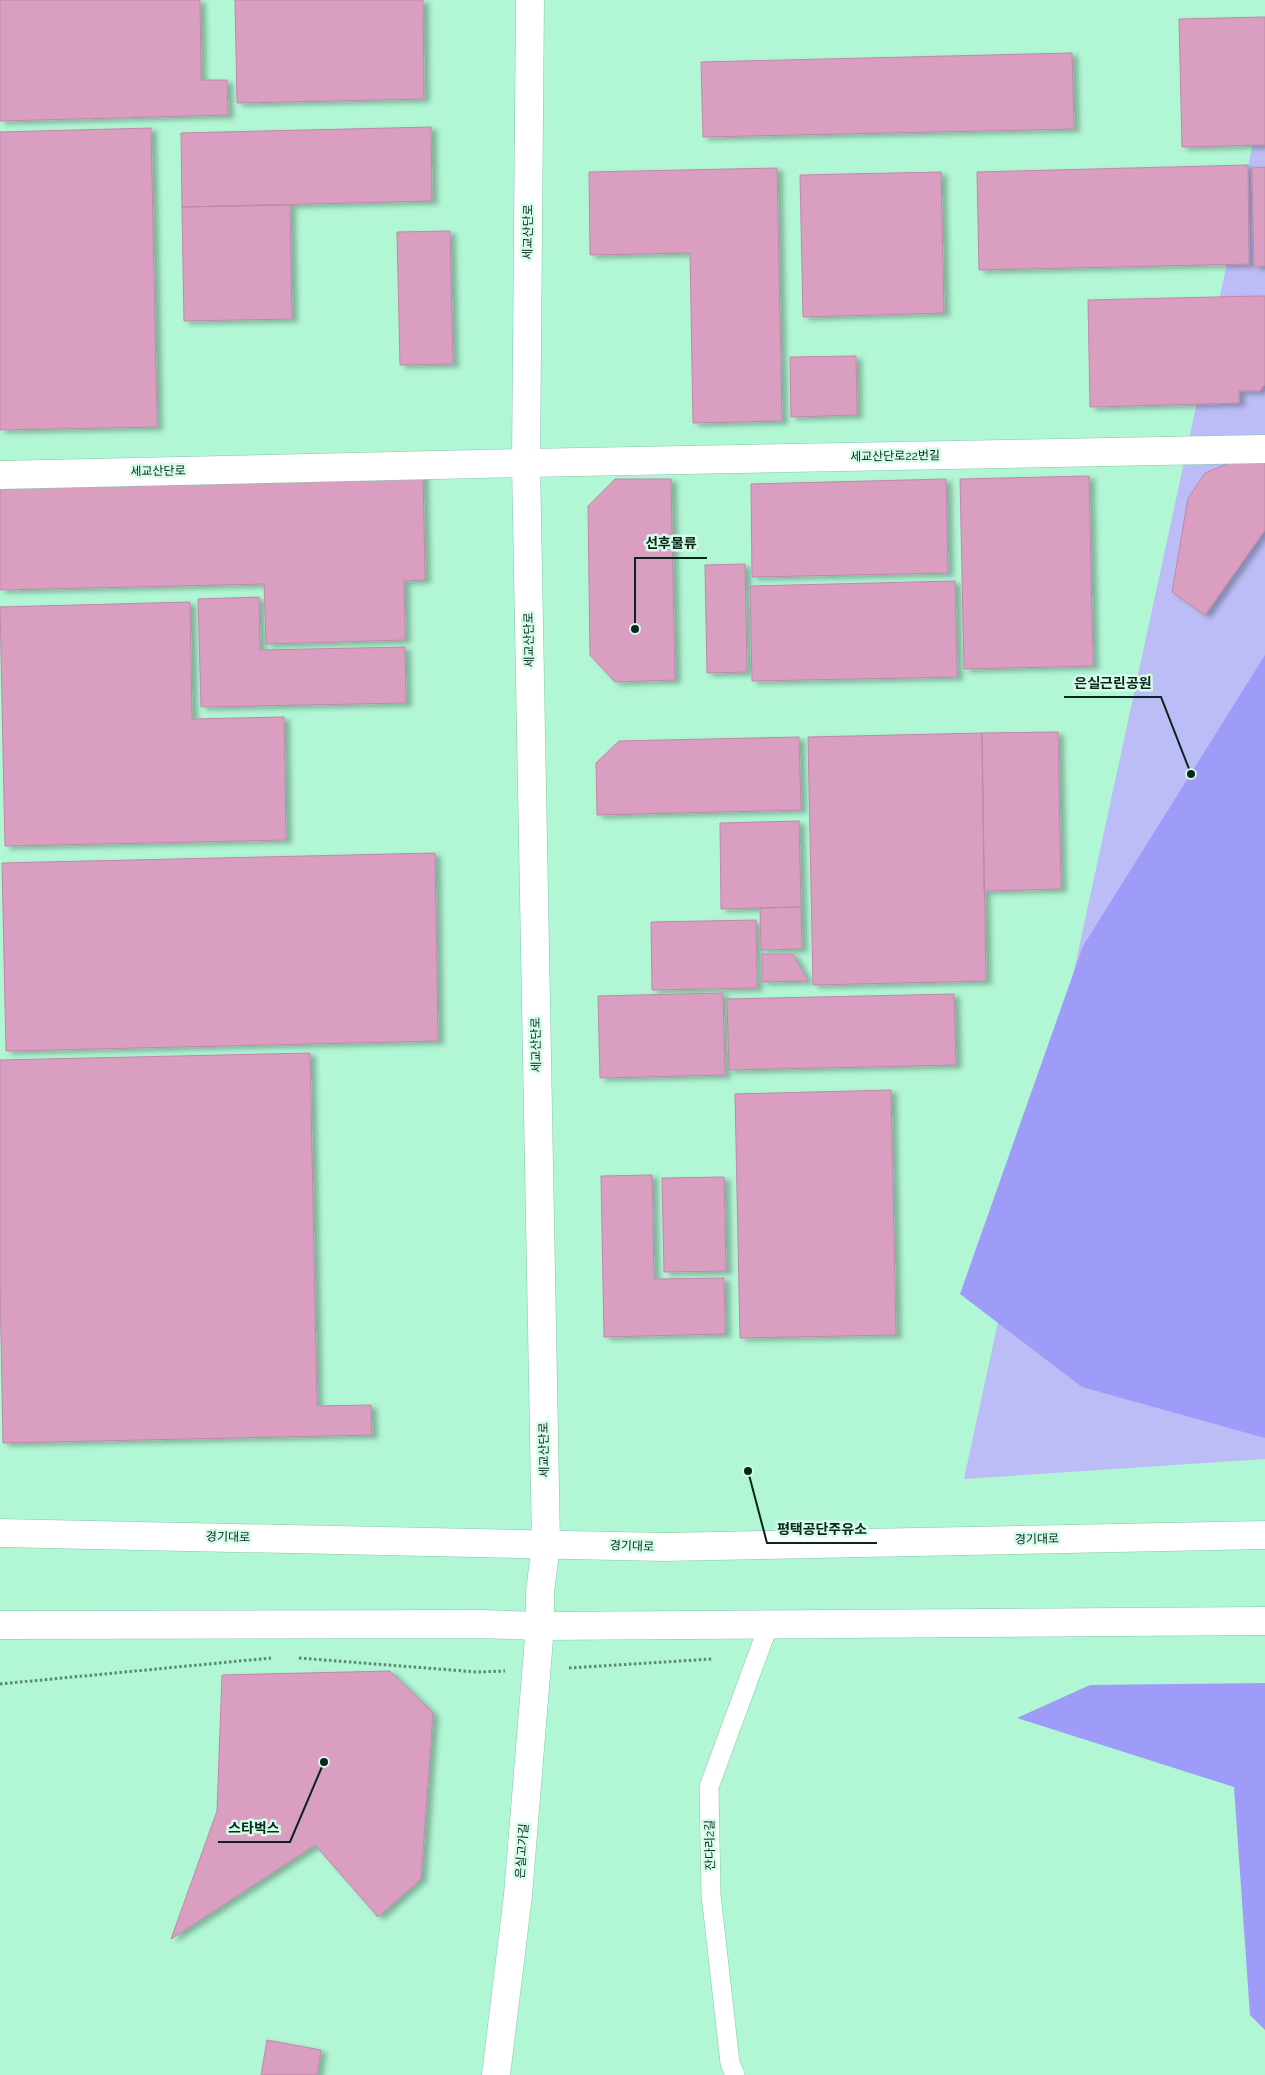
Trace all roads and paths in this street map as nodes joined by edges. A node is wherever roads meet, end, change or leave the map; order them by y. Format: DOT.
graph roads {
  1 [pos="530,0"];
  2 [pos="1265,449"];
  3 [pos="526,463"];
  4 [pos="0,475"];
  5 [pos="0,1533"];
  6 [pos="1265,1535"];
  7 [pos="546,1544"];
  8 [pos="1265,1621"];
  9 [pos="0,1624"];
  10 [pos="769,1624"];
  11 [pos="540,1626"];
  12 [pos="757,1656"];
  13 [pos="273,1658"];
  14 [pos="292,1658"];
  15 [pos="536,1670"];
  16 [pos="0,1684"];
  17 [pos="496,2075"];
  18 [pos="734,2075"];
  1 -- 3 [label="street, 세교산단로"];
  2 -- 3 [label="street, 세교산단로22번길"];
  3 -- 4 [label="street, 세교산단로"];
  3 -- 7 [label="street, 세교산단로"];
  5 -- 7 [label="street, 경기대로"];
  6 -- 7 [label="street, 경기대로"];
  7 -- 11 [label="street, 세교산단로"];
  8 -- 10 [label="street"];
  9 -- 11 [label="street"];
  10 -- 11 [label="street"];
  10 -- 12 [label="lane, 잔다리2길"];
  11 -- 15 [label="street, 은실고가길"];
  12 -- 15 [label="path"];
  12 -- 18 [label="lane, 잔다리2길"];
  13 -- 16 [label="path"];
  14 -- 15 [label="path"];
  15 -- 17 [label="street, 은실고가길"];
}
